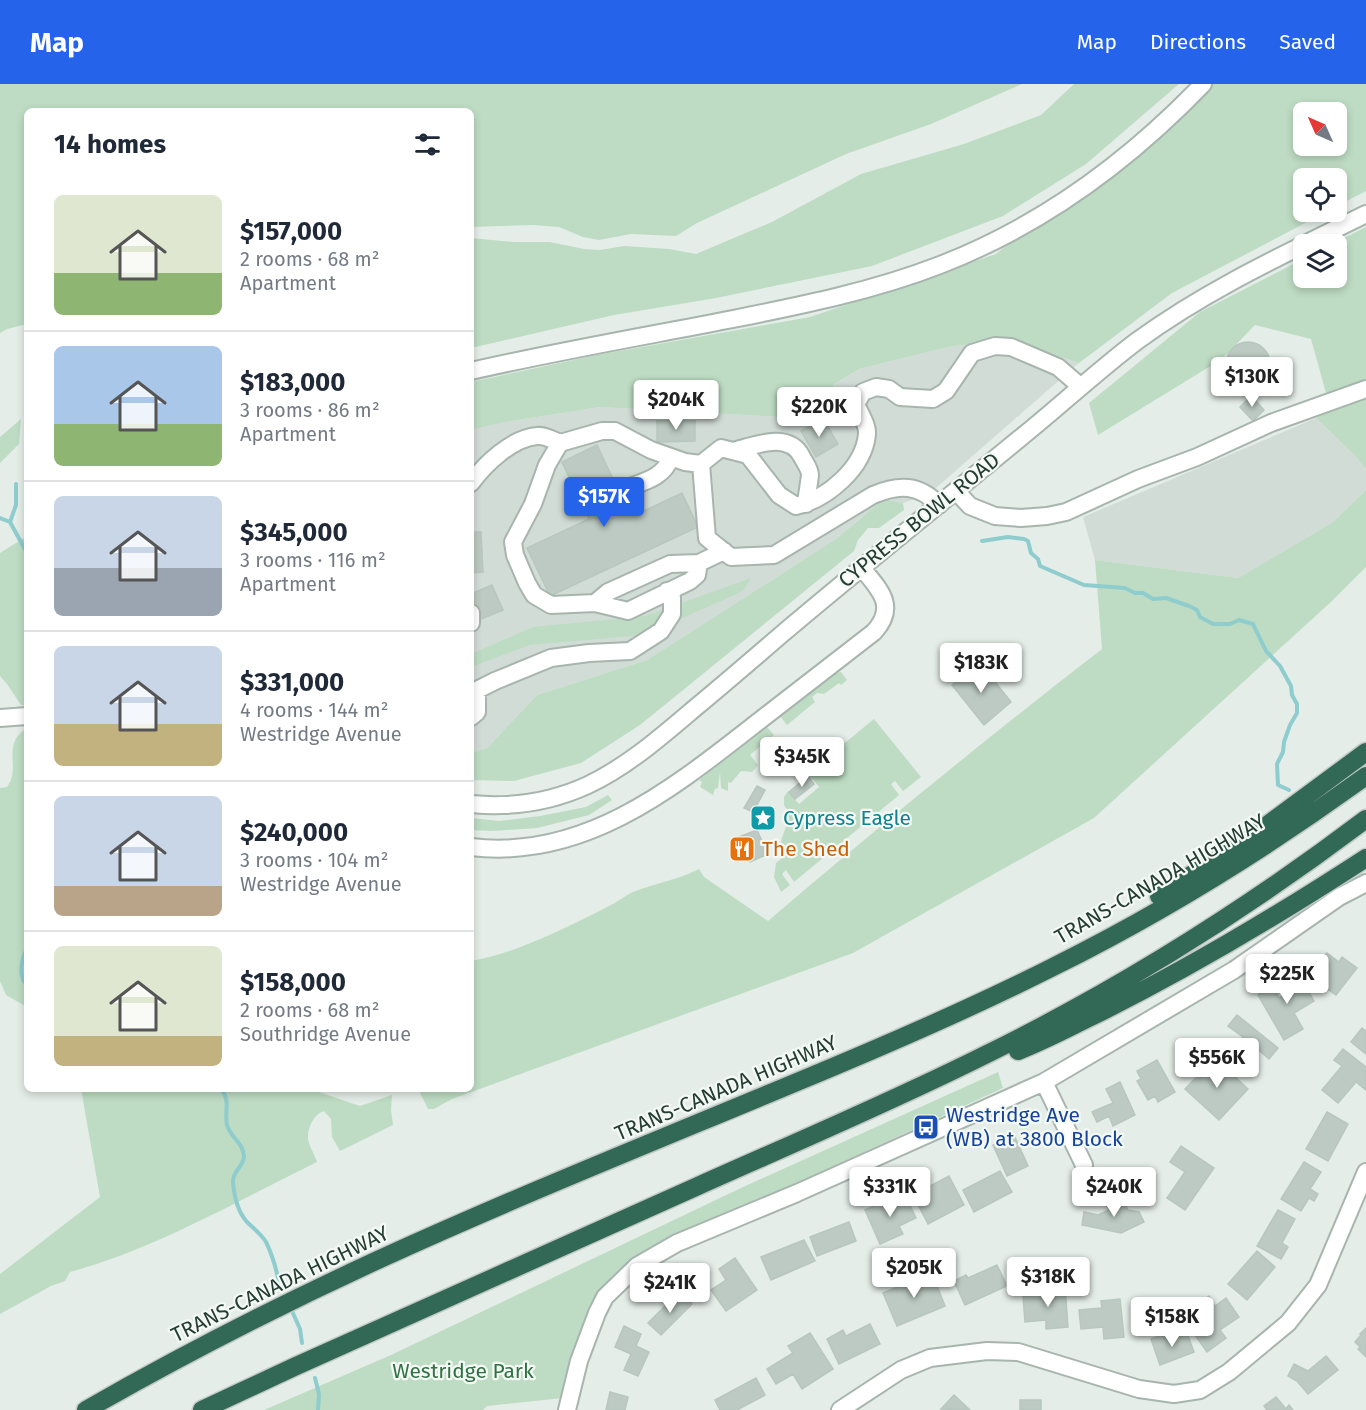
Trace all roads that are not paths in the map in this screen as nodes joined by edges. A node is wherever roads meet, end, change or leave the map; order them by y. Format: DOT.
graph roads {
  1 [pos="1203,84"];
  2 [pos="1366,214"];
  3 [pos="474,370"];
  4 [pos="1080,386"];
  5 [pos="1366,389"];
  6 [pos="560,443"];
  7 [pos="732,451"];
  8 [pos="671,458"];
  9 [pos="701,464"];
  10 [pos="474,478"];
  11 [pos="627,488"];
  12 [pos="956,491"];
  13 [pos="806,504"];
  14 [pos="939,505"];
  15 [pos="724,551"];
  16 [pos="699,563"];
  17 [pos="861,567"];
  18 [pos="667,591"];
  19 [pos="595,603"];
  20 [pos="474,692"];
  21 [pos="474,714"];
  22 [pos="24,716"];
  23 [pos="0,718"];
  24 [pos="1366,752"];
  25 [pos="1366,776"];
  26 [pos="474,804"];
  27 [pos="1366,819"];
  28 [pos="474,847"];
  29 [pos="1366,858"];
  30 [pos="1366,883"];
  31 [pos="1056,966"];
  32 [pos="937,1078"];
  33 [pos="1044,1082"];
  34 [pos="1084,1165"];
  35 [pos="1366,1172"];
  36 [pos="86,1410"];
  37 [pos="202,1410"];
  38 [pos="567,1410"];
  39 [pos="840,1410"];
  1 -- 3 [label="street"];
  2 -- 4 [label="street, CYPRESS BOWL ROAD"];
  4 -- 12 [label="street, CYPRESS BOWL ROAD"];
  4 -- 13 [label="street"];
  5 -- 12 [label="street"];
  6 -- 8 [label="street"];
  6 -- 10 [label="street"];
  6 -- 19 [label="street"];
  7 -- 9 [label="street"];
  7 -- 13 [label="street"];
  7 -- 13 [label="street"];
  8 -- 9 [label="street"];
  8 -- 11 [label="street"];
  9 -- 15 [label="street"];
  12 -- 14 [label="street, CYPRESS BOWL ROAD"];
  14 -- 15 [label="street"];
  14 -- 17 [label="street, CYPRESS BOWL ROAD"];
  15 -- 16 [label="street"];
  16 -- 18 [label="street"];
  16 -- 19 [label="street"];
  17 -- 26 [label="street, CYPRESS BOWL ROAD"];
  17 -- 28 [label="street"];
  18 -- 19 [label="street"];
  18 -- 20 [label="street"];
  20 -- 21 [label="street"];
  22 -- 23 [label="street"];
  24 -- 31 [label="highway"];
  25 -- 31 [label="highway, TRANS-CANADA HIGHWAY"];
  27 -- 32 [label="highway"];
  29 -- 32 [label="highway"];
  30 -- 33 [label="street"];
  31 -- 36 [label="highway, TRANS-CANADA HIGHWAY"];
  32 -- 37 [label="highway"];
  33 -- 34 [label="street"];
  33 -- 38 [label="street"];
  35 -- 39 [label="street"];
}
